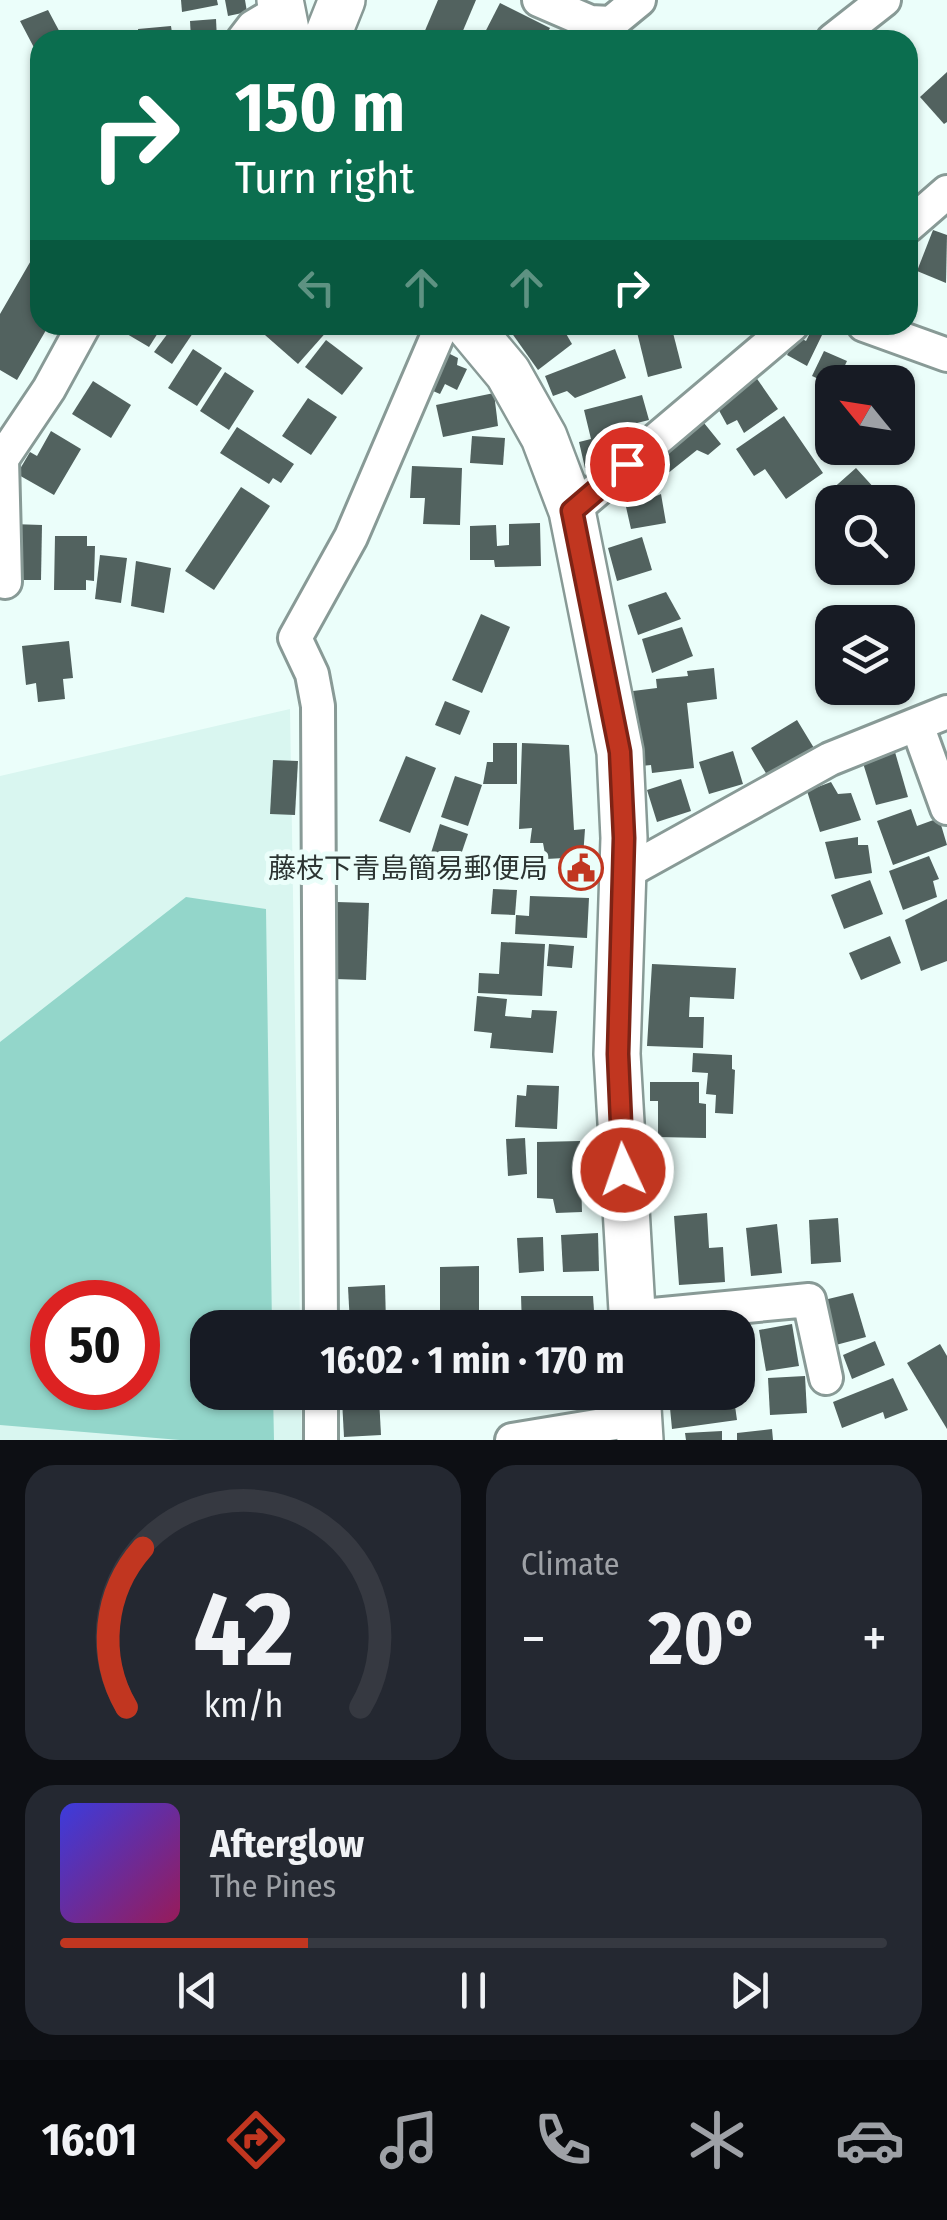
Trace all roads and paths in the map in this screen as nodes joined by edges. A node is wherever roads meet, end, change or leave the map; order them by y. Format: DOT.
graph roads {
  1 [pos="342,0"];
  2 [pos="539,0"];
  3 [pos="639,0"];
  4 [pos="875,3"];
  5 [pos="283,17"];
  6 [pos="251,30"];
  7 [pos="330,30"];
  8 [pos="584,30"];
  9 [pos="588,30"];
  10 [pos="844,30"];
  11 [pos="947,192"];
  12 [pos="918,217"];
  13 [pos="79,335"];
  14 [pos="438,335"];
  15 [pos="476,335"];
  16 [pos="780,335"];
  17 [pos="892,335"];
  18 [pos="947,355"];
  19 [pos="572,511"];
  20 [pos="5,582"];
  21 [pos="932,719"];
  22 [pos="947,808"];
  23 [pos="623,874"];
  24 [pos="321,1310"];
  25 [pos="632,1310"];
  26 [pos="730,1310"];
  27 [pos="826,1378"];
  28 [pos="321,1410"];
  29 [pos="639,1417"];
  30 [pos="322,1440"];
  31 [pos="512,1440"];
  1 -- 7 [label="main road"];
  2 -- 8 [label="street"];
  3 -- 9 [label="street"];
  4 -- 10 [label="street"];
  5 -- 6 [label="street"];
  11 -- 12 [label="street"];
  13 -- 20 [label="street"];
  14 -- 24 [label="street"];
  15 -- 19 [label="main road"];
  16 -- 19 [label="street"];
  17 -- 18 [label="street"];
  19 -- 23 [label="main road"];
  21 -- 22 [label="street"];
  21 -- 23 [label="street"];
  23 -- 25 [label="main road"];
  26 -- 27 [label="street"];
  28 -- 30 [label="street"];
  29 -- 31 [label="street"];
}
